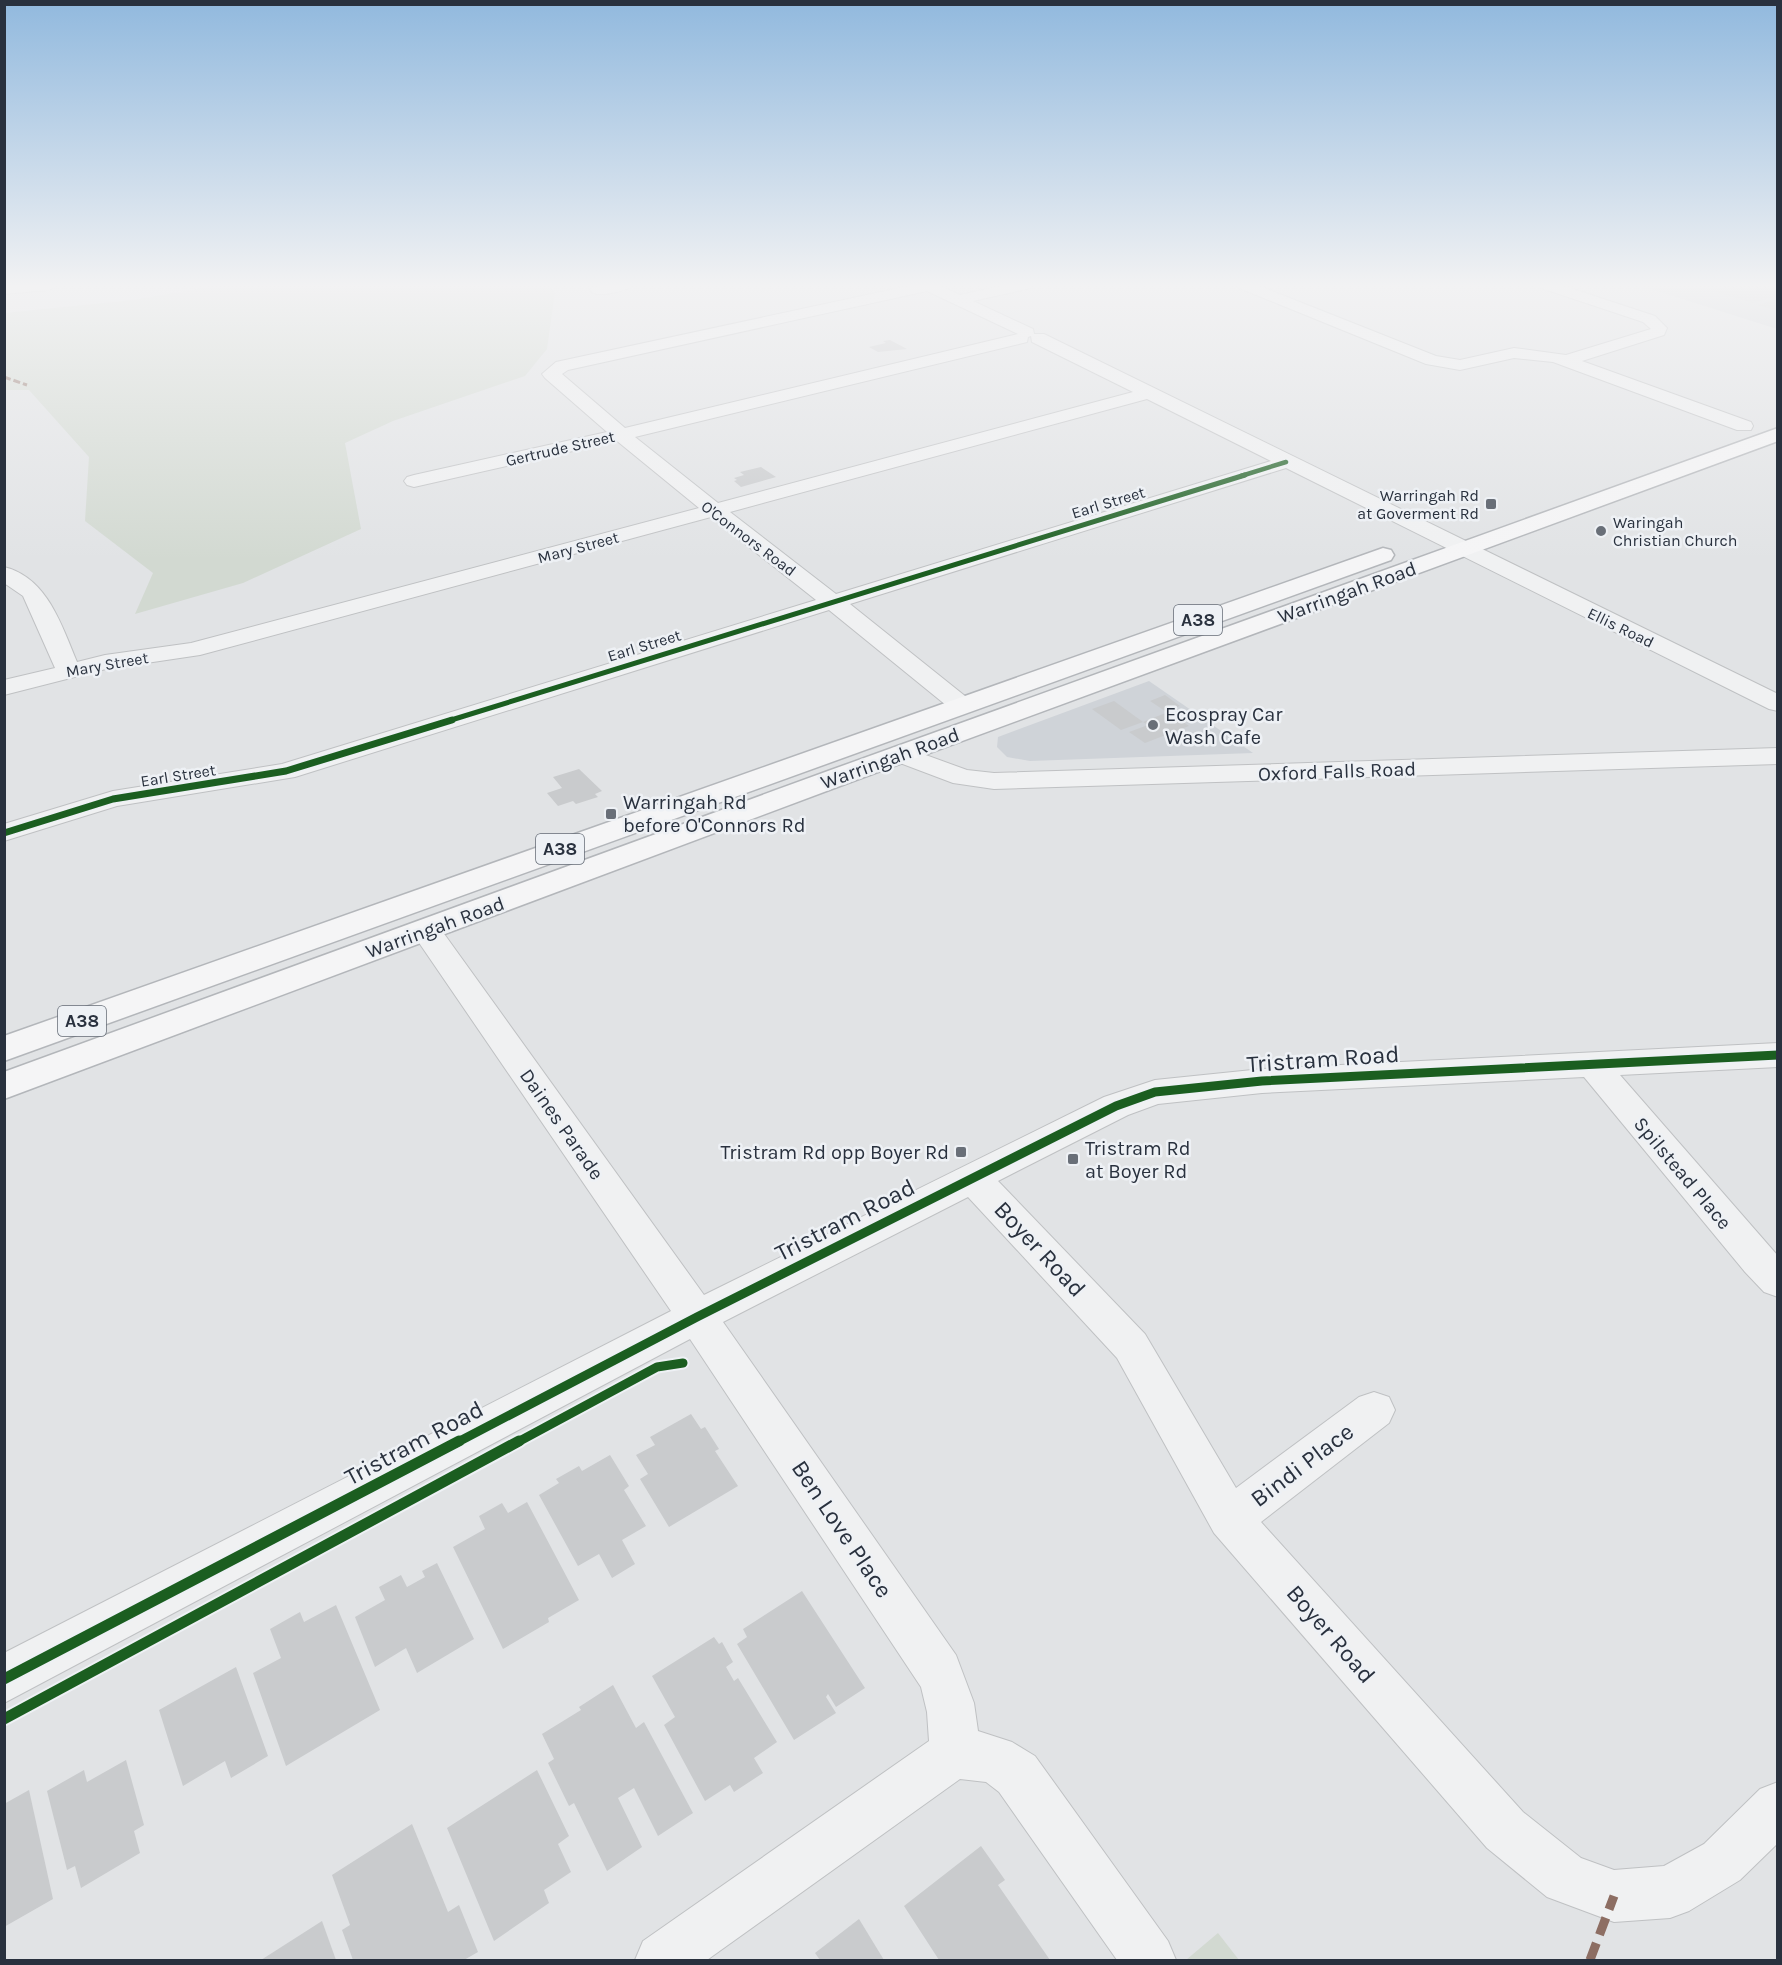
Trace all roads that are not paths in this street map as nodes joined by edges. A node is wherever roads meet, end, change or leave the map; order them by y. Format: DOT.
graph roads {
  1 [pos="554,377"];
  2 [pos="858,377"];
  3 [pos="1115,377"];
  4 [pos="1612,377"];
  5 [pos="1149,393"];
  6 [pos="1778,414"];
  7 [pos="1744,426"];
  8 [pos="618,434"];
  9 [pos="1778,434"];
  10 [pos="1664,454"];
  11 [pos="1286,462"];
  12 [pos="414,481"];
  13 [pos="713,510"];
  14 [pos="1436,536"];
  15 [pos="1464,538"];
  16 [pos="4,573"];
  17 [pos="831,601"];
  18 [pos="68,670"];
  19 [pos="4,688"];
  20 [pos="1778,704"];
  21 [pos="961,705"];
  22 [pos="901,754"];
  23 [pos="1778,756"];
  24 [pos="4,833"];
  25 [pos="426,931"];
  26 [pos="4,1049"];
  27 [pos="1778,1055"];
  28 [pos="1591,1063"];
  29 [pos="4,1086"];
  30 [pos="972,1177"];
  31 [pos="1778,1281"];
  32 [pos="697,1317"];
  33 [pos="1374,1410"];
  34 [pos="1230,1519"];
  35 [pos="4,1679"];
  36 [pos="953,1754"];
  37 [pos="1778,1807"];
  38 [pos="662,1960"];
  39 [pos="1149,1960"];
  1 -- 8 [label="street, O'Connors Road"];
  2 -- 8 [label="street, Gertrude Street"];
  3 -- 5 [label="street, Ellis Road"];
  4 -- 7 [label="street"];
  5 -- 11 [label="street, Ellis Road"];
  5 -- 13 [label="street, Mary Street"];
  6 -- 7 [label="highway"];
  7 -- 10 [label="highway"];
  8 -- 12 [label="street, Gertrude Street"];
  8 -- 13 [label="street, O'Connors Road"];
  9 -- 15 [label="highway, Warringah Road / A38"];
  11 -- 14 [label="street, Ellis Road"];
  11 -- 17 [label="street, Earl Street"];
  13 -- 17 [label="street, O'Connors Road"];
  13 -- 18 [label="street, Mary Street"];
  14 -- 15 [label="street, Ellis Road"];
  14 -- 21 [label="highway, Warringah Road / A38"];
  15 -- 20 [label="street, Ellis Road"];
  15 -- 22 [label="highway, Warringah Road / A38"];
  16 -- 18 [label="street"];
  17 -- 21 [label="street, O'Connors Road"];
  17 -- 24 [label="street, Earl Street"];
  18 -- 19 [label="street, Mary Street"];
  21 -- 26 [label="highway, Warringah Road / A38"];
  22 -- 23 [label="street, Oxford Falls Road"];
  22 -- 25 [label="highway, Warringah Road / A38"];
  25 -- 29 [label="highway, Warringah Road / A38"];
  25 -- 32 [label="street, Daines Parade"];
  27 -- 28 [label="street, Tristram Road"];
  28 -- 30 [label="street, Tristram Road"];
  28 -- 31 [label="street, Spilstead Place"];
  30 -- 32 [label="street, Tristram Road"];
  30 -- 34 [label="street, Boyer Road"];
  32 -- 35 [label="street, Tristram Road"];
  32 -- 36 [label="street, Ben Love Place"];
  33 -- 34 [label="street, Bindi Place"];
  34 -- 37 [label="street, Boyer Road"];
  36 -- 38 [label="street"];
  36 -- 39 [label="street"];
}
